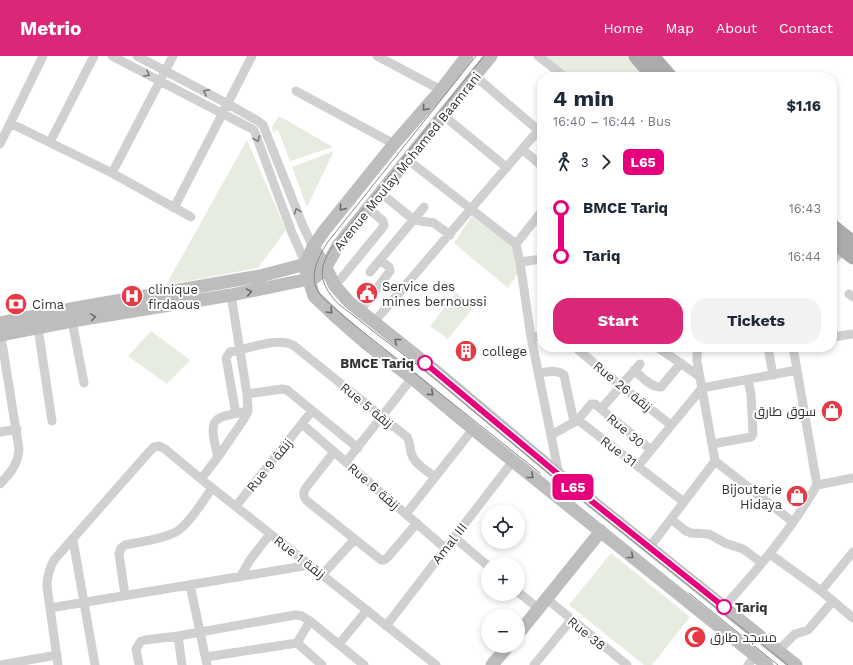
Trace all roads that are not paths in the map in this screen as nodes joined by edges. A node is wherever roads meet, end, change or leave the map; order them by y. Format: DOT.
graph roads {
  1 [pos="43,56"];
  2 [pos="94,56"];
  3 [pos="112,56"];
  4 [pos="137,56"];
  5 [pos="173,56"];
  6 [pos="252,56"];
  7 [pos="377,56"];
  8 [pos="467,56"];
  9 [pos="491,56"];
  10 [pos="538,56"];
  11 [pos="636,56"];
  12 [pos="652,56"];
  13 [pos="166,71"];
  14 [pos="559,72"];
  15 [pos="650,72"];
  16 [pos="666,72"];
  17 [pos="475,76"];
  18 [pos="161,81"];
  19 [pos="441,90"];
  20 [pos="296,91"];
  21 [pos="228,104"];
  22 [pos="223,113"];
  23 [pos="444,116"];
  24 [pos="10,123"];
  25 [pos="537,126"];
  26 [pos="537,132"];
  27 [pos="50,142"];
  28 [pos="0,144"];
  29 [pos="394,144"];
  30 [pos="522,149"];
  31 [pos="408,160"];
  32 [pos="537,162"];
  33 [pos="506,167"];
  34 [pos="112,173"];
  35 [pos="381,193"];
  36 [pos="424,207"];
  37 [pos="174,208"];
  38 [pos="368,208"];
  39 [pos="471,210"];
  40 [pos="191,217"];
  41 [pos="537,218"];
  42 [pos="414,220"];
  43 [pos="537,226"];
  44 [pos="529,228"];
  45 [pos="450,235"];
  46 [pos="516,244"];
  47 [pos="313,247"];
  48 [pos="380,260"];
  49 [pos="537,260"];
  50 [pos="520,262"];
  51 [pos="306,264"];
  52 [pos="326,268"];
  53 [pos="370,272"];
  54 [pos="308,280"];
  55 [pos="335,286"];
  56 [pos="231,295"];
  57 [pos="360,310"];
  58 [pos="72,321"];
  59 [pos="374,322"];
  60 [pos="38,328"];
  61 [pos="0,331"];
  62 [pos="853,334"];
  63 [pos="537,336"];
  64 [pos="837,336"];
  65 [pos="532,337"];
  66 [pos="240,350"];
  67 [pos="581,352"];
  68 [pos="664,352"];
  69 [pos="697,352"];
  70 [pos="769,352"];
  71 [pos="794,352"];
  72 [pos="681,363"];
  73 [pos="797,370"];
  74 [pos="539,373"];
  75 [pos="773,375"];
  76 [pos="699,376"];
  77 [pos="412,378"];
  78 [pos="748,380"];
  79 [pos="84,383"];
  80 [pos="621,386"];
  81 [pos="702,388"];
  82 [pos="247,394"];
  83 [pos="602,409"];
  84 [pos="248,411"];
  85 [pos="312,411"];
  86 [pos="236,414"];
  87 [pos="382,416"];
  88 [pos="52,421"];
  89 [pos="576,421"];
  90 [pos="302,424"];
  91 [pos="671,425"];
  92 [pos="17,429"];
  93 [pos="473,429"];
  94 [pos="0,432"];
  95 [pos="551,435"];
  96 [pos="712,444"];
  97 [pos="358,448"];
  98 [pos="651,450"];
  99 [pos="334,452"];
  100 [pos="218,457"];
  101 [pos="513,461"];
  102 [pos="714,461"];
  103 [pos="346,462"];
  104 [pos="638,466"];
  105 [pos="559,475"];
  106 [pos="435,477"];
  107 [pos="853,478"];
  108 [pos="201,479"];
  109 [pos="0,484"];
  110 [pos="817,485"];
  111 [pos="212,488"];
  112 [pos="684,502"];
  113 [pos="236,506"];
  114 [pos="406,514"];
  115 [pos="671,519"];
  116 [pos="793,522"];
  117 [pos="417,523"];
  118 [pos="601,531"];
  119 [pos="270,534"];
  120 [pos="454,537"];
  121 [pos="73,540"];
  122 [pos="354,540"];
  123 [pos="445,548"];
  124 [pos="649,548"];
  125 [pos="853,552"];
  126 [pos="770,554"];
  127 [pos="481,560"];
  128 [pos="762,563"];
  129 [pos="310,565"];
  130 [pos="322,575"];
  131 [pos="240,577"];
  132 [pos="190,585"];
  133 [pos="821,591"];
  134 [pos="525,595"];
  135 [pos="126,596"];
  136 [pos="833,601"];
  137 [pos="84,602"];
  138 [pos="543,604"];
  139 [pos="724,607"];
  140 [pos="50,608"];
  141 [pos="366,610"];
  142 [pos="853,618"];
  143 [pos="571,620"];
  144 [pos="310,621"];
  145 [pos="386,626"];
  146 [pos="525,626"];
  147 [pos="201,631"];
  148 [pos="178,636"];
  149 [pos="297,643"];
  150 [pos="339,644"];
  151 [pos="778,651"];
  152 [pos="502,653"];
  153 [pos="57,655"];
  154 [pos="752,660"];
  155 [pos="206,661"];
  156 [pos="26,663"];
  157 [pos="0,664"];
  158 [pos="58,665"];
  159 [pos="95,665"];
  160 [pos="139,665"];
  161 [pos="182,665"];
  162 [pos="322,665"];
  163 [pos="364,665"];
  164 [pos="436,665"];
  165 [pos="492,665"];
  166 [pos="534,665"];
  167 [pos="627,665"];
  168 [pos="767,665"];
  169 [pos="796,665"];
  1 -- 24 [label="street"];
  2 -- 27 [label="street"];
  3 -- 18 [label="street, one-way"];
  4 -- 13 [label="street"];
  5 -- 13 [label="street"];
  6 -- 21 [label="street"];
  7 -- 19 [label="street"];
  8 -- 19 [label="street, Avenue Moulay Mohamed Baamrani"];
  9 -- 17 [label="street, Avenue Moulay Mohamed Baamrani"];
  10 -- 14 [label="street"];
  11 -- 15 [label="main road"];
  12 -- 16 [label="main road"];
  13 -- 18 [label="street"];
  21 -- 13 [label="street, one-way"];
  17 -- 23 [label="street, Avenue Moulay Mohamed Baamrani"];
  17 -- 25 [label="street"];
  18 -- 22 [label="street"];
  18 -- 34 [label="street"];
  19 -- 29 [label="street, Avenue Moulay Mohamed Baamrani, one-way"];
  20 -- 29 [label="street"];
  21 -- 22 [label="street"];
  47 -- 21 [label="street, one-way"];
  22 -- 37 [label="street"];
  22 -- 51 [label="street, one-way"];
  23 -- 31 [label="street, Avenue Moulay Mohamed Baamrani"];
  23 -- 33 [label="street"];
  24 -- 27 [label="street"];
  24 -- 28 [label="street"];
  26 -- 30 [label="street"];
  27 -- 34 [label="street"];
  29 -- 47 [label="street, Avenue Moulay Mohamed Baamrani, one-way"];
  30 -- 32 [label="street"];
  30 -- 33 [label="street"];
  31 -- 35 [label="street, Avenue Moulay Mohamed Baamrani"];
  31 -- 39 [label="street"];
  33 -- 39 [label="street"];
  34 -- 37 [label="street"];
  35 -- 38 [label="street, Avenue Moulay Mohamed Baamrani"];
  35 -- 42 [label="street"];
  36 -- 42 [label="street"];
  37 -- 40 [label="street"];
  38 -- 52 [label="street, Avenue Moulay Mohamed Baamrani"];
  38 -- 55 [label="street"];
  39 -- 45 [label="street"];
  39 -- 46 [label="street"];
  41 -- 44 [label="street"];
  42 -- 45 [label="street"];
  42 -- 48 [label="street"];
  43 -- 44 [label="street"];
  44 -- 46 [label="street"];
  45 -- 59 [label="street"];
  46 -- 50 [label="street"];
  47 -- 51 [label="street, Avenue Moulay Mohamed Baamrani"];
  47 -- 52 [label="street"];
  48 -- 53 [label="street"];
  48 -- 57 [label="street"];
  49 -- 50 [label="street"];
  50 -- 65 [label="street"];
  51 -- 52 [label="street"];
  51 -- 54 [label="street"];
  51 -- 61 [label="street"];
  52 -- 54 [label="street, Avenue Moulay Mohamed Baamrani"];
  52 -- 55 [label="street"];
  56 -- 54 [label="street, Avenue Moulay Mohamed Baamrani, one-way"];
  54 -- 77 [label="street, one-way"];
  55 -- 57 [label="street"];
  58 -- 56 [label="street, Avenue Moulay Mohamed Baamrani, one-way"];
  56 -- 66 [label="street"];
  57 -- 59 [label="street"];
  58 -- 60 [label="street, Avenue Moulay Mohamed Baamrani"];
  58 -- 79 [label="street"];
  105 -- 59 [label="street, one-way"];
  60 -- 61 [label="street, Avenue Moulay Mohamed Baamrani"];
  60 -- 88 [label="street"];
  61 -- 92 [label="street"];
  62 -- 64 [label="street"];
  63 -- 65 [label="street"];
  65 -- 74 [label="street"];
  66 -- 82 [label="street"];
  66 -- 86 [label="street"];
  66 -- 87 [label="street, Rue 5 زنقة"];
  67 -- 80 [label="street, Rue 26 زنقة"];
  68 -- 72 [label="street"];
  69 -- 76 [label="street"];
  70 -- 75 [label="street"];
  71 -- 73 [label="street"];
  72 -- 76 [label="street"];
  72 -- 80 [label="street"];
  73 -- 75 [label="street"];
  73 -- 110 [label="street"];
  74 -- 89 [label="street"];
  74 -- 95 [label="street"];
  75 -- 78 [label="street"];
  76 -- 81 [label="street"];
  77 -- 87 [label="street"];
  77 -- 93 [label="street, one-way"];
  78 -- 81 [label="street"];
  78 -- 96 [label="street"];
  80 -- 83 [label="street"];
  80 -- 91 [label="street, Rue 26 زنقة"];
  81 -- 91 [label="street"];
  81 -- 96 [label="street"];
  82 -- 84 [label="street"];
  82 -- 85 [label="street"];
  83 -- 89 [label="street"];
  83 -- 98 [label="street, Rue 30"];
  84 -- 86 [label="street"];
  84 -- 100 [label="street"];
  85 -- 90 [label="street, Rue 9 زنقة"];
  85 -- 97 [label="street"];
  86 -- 100 [label="street"];
  87 -- 97 [label="street"];
  87 -- 106 [label="street, Rue 5 زنقة"];
  89 -- 95 [label="street"];
  89 -- 104 [label="street, Rue 31"];
  90 -- 99 [label="street, Rue 6 زنقة"];
  90 -- 113 [label="street, Rue 9 زنقة"];
  91 -- 98 [label="street"];
  92 -- 94 [label="street"];
  92 -- 109 [label="street"];
  93 -- 101 [label="street"];
  93 -- 106 [label="street"];
  95 -- 105 [label="street"];
  96 -- 102 [label="street"];
  97 -- 103 [label="street"];
  98 -- 104 [label="street"];
  99 -- 103 [label="street, Rue 6 زنقة"];
  99 -- 122 [label="street"];
  100 -- 108 [label="street"];
  101 -- 118 [label="street, one-way"];
  101 -- 120 [label="street, Amal III"];
  102 -- 112 [label="street"];
  102 -- 116 [label="street"];
  103 -- 114 [label="street, Rue 6 زنقة"];
  104 -- 112 [label="street, Rue 31"];
  105 -- 124 [label="street"];
  106 -- 114 [label="street"];
  107 -- 110 [label="street"];
  108 -- 111 [label="street, Rue 1 زنقة"];
  108 -- 121 [label="street, Rue 1 زنقة"];
  110 -- 116 [label="street"];
  111 -- 113 [label="street, Rue 1 زنقة"];
  111 -- 135 [label="street"];
  112 -- 115 [label="street"];
  113 -- 119 [label="street, Rue 1 زنقة"];
  114 -- 117 [label="street, Rue 6 زنقة"];
  115 -- 124 [label="street"];
  115 -- 128 [label="street"];
  116 -- 126 [label="street"];
  117 -- 122 [label="street"];
  117 -- 123 [label="street, Rue 6 زنقة"];
  118 -- 138 [label="street"];
  118 -- 154 [label="street, one-way"];
  119 -- 129 [label="street, Rue 1 زنقة"];
  119 -- 131 [label="street"];
  120 -- 123 [label="street, Amal III"];
  120 -- 127 [label="street"];
  121 -- 137 [label="street"];
  121 -- 140 [label="street"];
  122 -- 130 [label="street"];
  123 -- 145 [label="street, Amal III"];
  124 -- 139 [label="street"];
  125 -- 133 [label="street"];
  126 -- 128 [label="street"];
  126 -- 133 [label="street"];
  128 -- 139 [label="street"];
  129 -- 130 [label="street, Rue 1 زنقة"];
  129 -- 131 [label="street"];
  130 -- 141 [label="street, Rue 1 زنقة"];
  131 -- 132 [label="street"];
  132 -- 135 [label="street"];
  132 -- 147 [label="street"];
  133 -- 136 [label="street"];
  134 -- 138 [label="street, Rue 38"];
  135 -- 137 [label="street"];
  136 -- 142 [label="street"];
  136 -- 151 [label="street"];
  137 -- 140 [label="street"];
  137 -- 159 [label="street"];
  138 -- 143 [label="street, Rue 38"];
  138 -- 146 [label="street"];
  139 -- 151 [label="street"];
  140 -- 153 [label="street"];
  141 -- 145 [label="street, Rue 1 زنقة"];
  141 -- 150 [label="street"];
  143 -- 166 [label="street"];
  143 -- 167 [label="street, Rue 38"];
  144 -- 147 [label="street"];
  144 -- 149 [label="street"];
  144 -- 150 [label="street"];
  145 -- 164 [label="street, Rue 1 زنقة"];
  147 -- 148 [label="street"];
  147 -- 155 [label="street"];
  148 -- 160 [label="street"];
  148 -- 161 [label="street"];
  149 -- 155 [label="street"];
  149 -- 162 [label="street"];
  150 -- 163 [label="street"];
  151 -- 169 [label="street"];
  152 -- 165 [label="street"];
  153 -- 156 [label="street"];
  153 -- 158 [label="street"];
  154 -- 168 [label="street"];
  156 -- 157 [label="street"];
}
